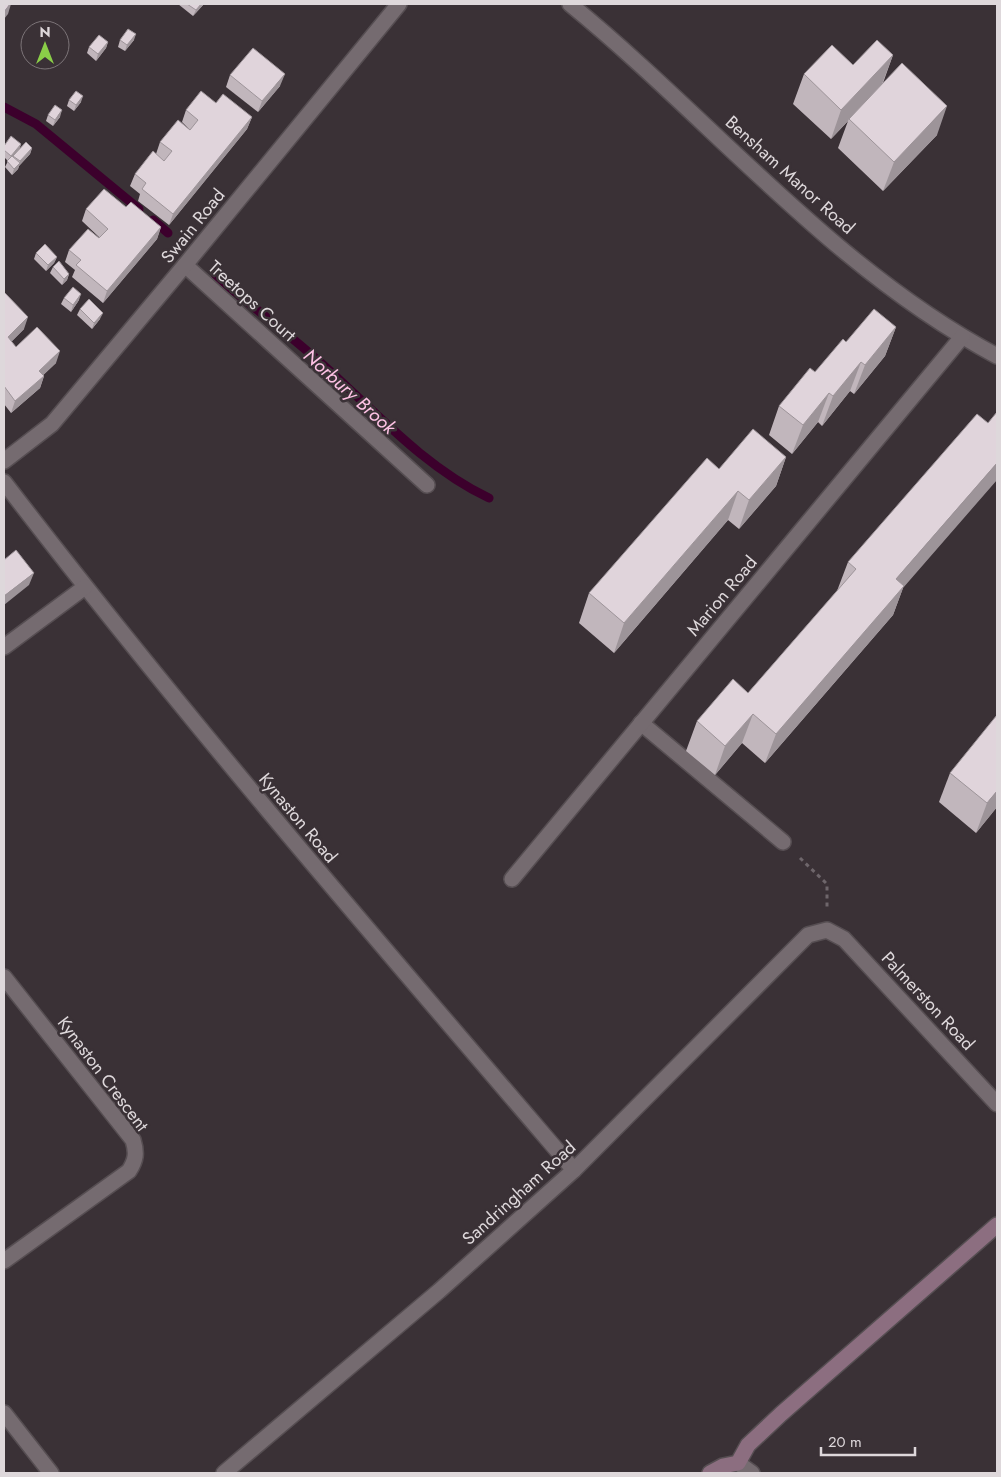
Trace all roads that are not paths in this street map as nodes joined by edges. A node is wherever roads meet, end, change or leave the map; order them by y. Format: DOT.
graph roads {
  1 [pos="399,4"];
  2 [pos="570,4"];
  3 [pos="185,265"];
  4 [pos="962,338"];
  5 [pos="997,356"];
  6 [pos="4,461"];
  7 [pos="427,485"];
  8 [pos="6,490"];
  9 [pos="85,587"];
  10 [pos="4,646"];
  11 [pos="641,723"];
  12 [pos="783,842"];
  13 [pos="512,879"];
  14 [pos="827,930"];
  15 [pos="4,977"];
  16 [pos="997,1104"];
  17 [pos="574,1170"];
  18 [pos="997,1225"];
  19 [pos="4,1261"];
  20 [pos="4,1413"];
  21 [pos="738,1463"];
  22 [pos="51,1473"];
  23 [pos="224,1473"];
  24 [pos="710,1473"];
  25 [pos="752,1473"];
  1 -- 3 [label="street, Swain Road"];
  2 -- 4 [label="street, Bensham Manor Road"];
  3 -- 6 [label="street, Swain Road"];
  3 -- 7 [label="street, Treetops Court"];
  4 -- 5 [label="street, Bensham Manor Road"];
  4 -- 11 [label="street, Marion Road"];
  8 -- 9 [label="street, Kynaston Road"];
  9 -- 10 [label="street"];
  9 -- 17 [label="street, Kynaston Road"];
  11 -- 12 [label="street"];
  11 -- 13 [label="street, Marion Road"];
  14 -- 16 [label="street, Palmerston Road"];
  14 -- 17 [label="street, Sandringham Road"];
  15 -- 19 [label="street, Kynaston Crescent"];
  17 -- 23 [label="street, Sandringham Road"];
  18 -- 21 [label="street"];
  20 -- 22 [label="street"];
  21 -- 24 [label="street"];
  21 -- 25 [label="street"];
}
